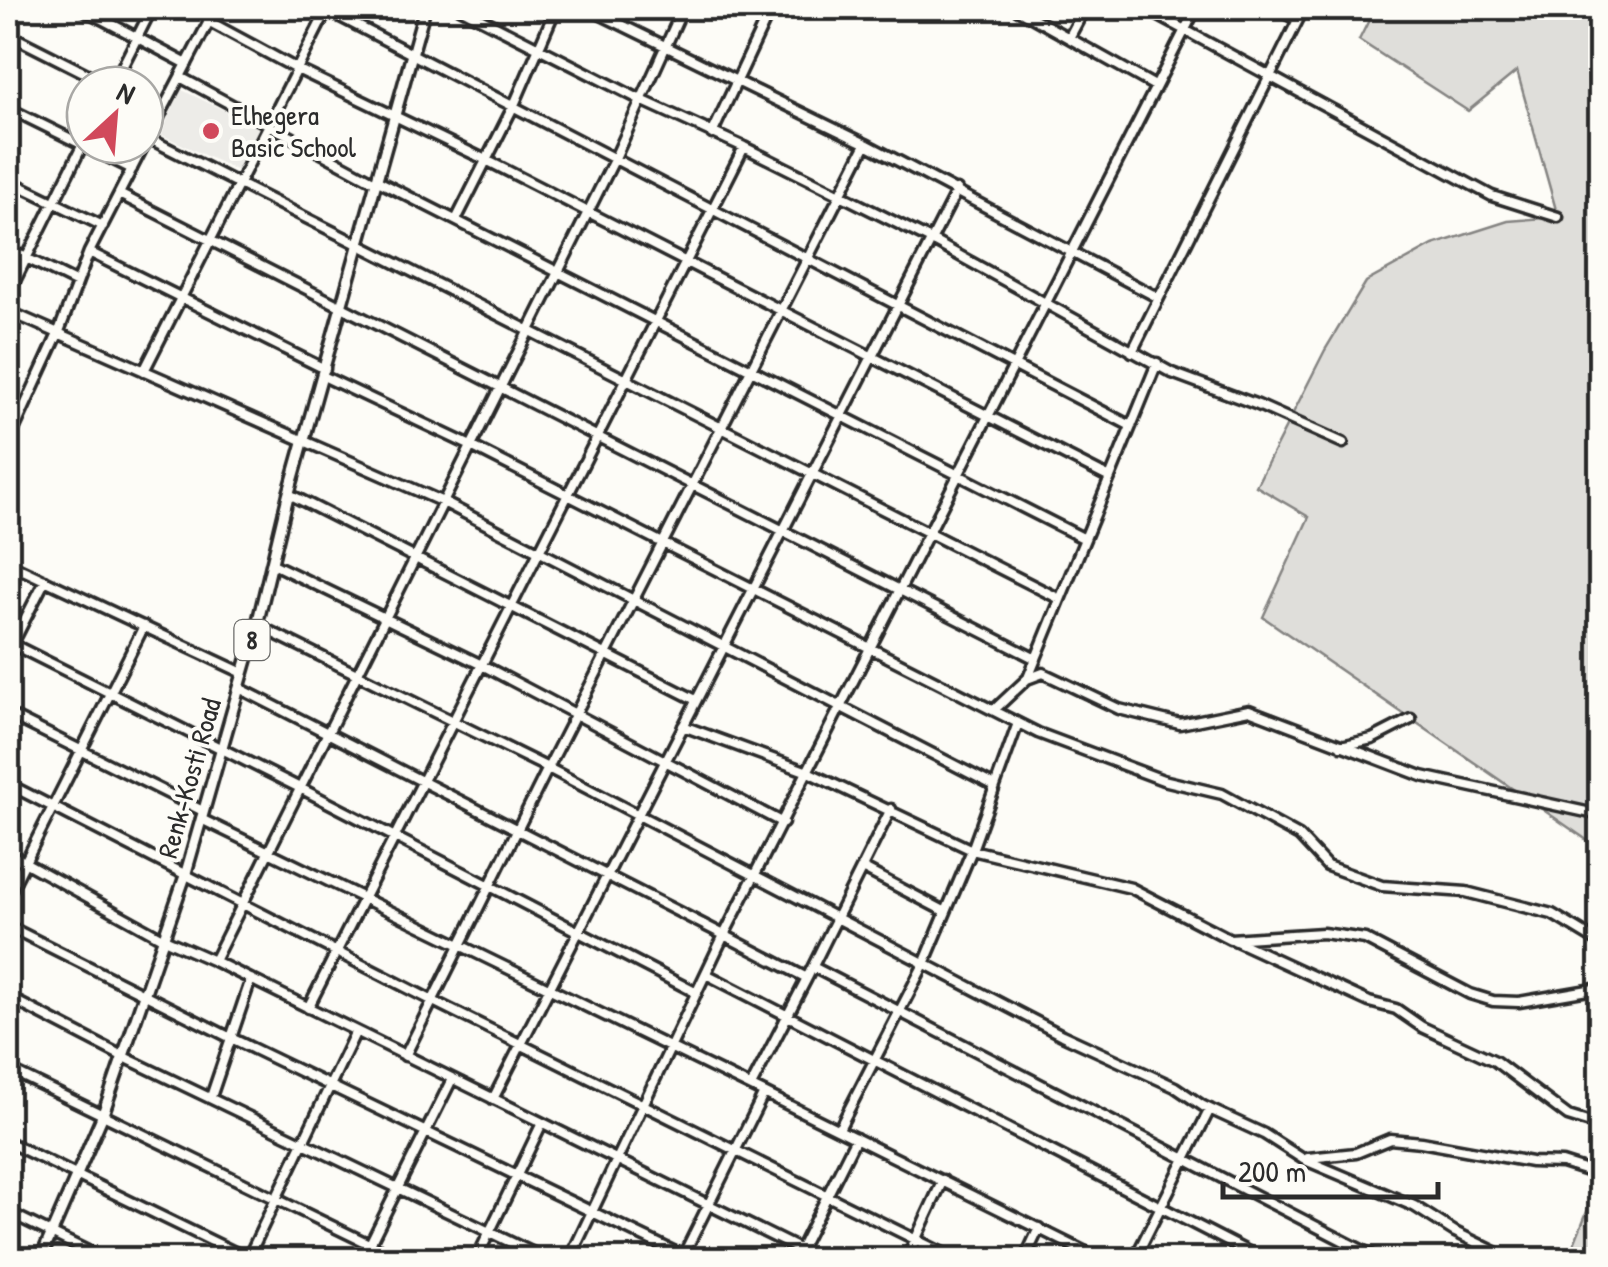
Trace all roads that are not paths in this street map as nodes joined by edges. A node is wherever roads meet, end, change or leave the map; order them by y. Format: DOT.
graph roads {
  1 [pos="14,8"];
  2 [pos="81,8"];
  3 [pos="152,8"];
  4 [pos="216,8"];
  5 [pos="326,8"];
  6 [pos="425,8"];
  7 [pos="460,8"];
  8 [pos="556,8"];
  9 [pos="587,8"];
  10 [pos="683,8"];
  11 [pos="770,8"];
  12 [pos="1014,8"];
  13 [pos="1084,8"];
  14 [pos="1144,8"];
  15 [pos="1196,8"];
  16 [pos="1275,8"];
  17 [pos="1304,8"];
  18 [pos="8,20"];
  19 [pos="1298,20"];
  20 [pos="208,21"];
  21 [pos="1185,30"];
  22 [pos="8,34"];
  23 [pos="137,37"];
  24 [pos="1069,38"];
  25 [pos="664,47"];
  26 [pos="536,48"];
  27 [pos="412,54"];
  28 [pos="186,64"];
  29 [pos="71,65"];
  30 [pos="122,65"];
  31 [pos="296,69"];
  32 [pos="1270,76"];
  33 [pos="180,77"];
  34 [pos="737,80"];
  35 [pos="1155,86"];
  36 [pos="640,99"];
  37 [pos="514,105"];
  38 [pos="165,106"];
  39 [pos="8,108"];
  40 [pos="395,116"];
  41 [pos="268,126"];
  42 [pos="65,134"];
  43 [pos="712,134"];
  44 [pos="866,144"];
  45 [pos="744,147"];
  46 [pos="165,151"];
  47 [pos="615,158"];
  48 [pos="486,160"];
  49 [pos="72,165"];
  50 [pos="125,165"];
  51 [pos="134,165"];
  52 [pos="132,169"];
  53 [pos="8,180"];
  54 [pos="378,182"];
  55 [pos="238,184"];
  56 [pos="958,190"];
  57 [pos="119,194"];
  58 [pos="841,196"];
  59 [pos="54,202"];
  60 [pos="714,208"];
  61 [pos="588,213"];
  62 [pos="1558,217"];
  63 [pos="457,218"];
  64 [pos="102,226"];
  65 [pos="210,240"];
  66 [pos="931,240"];
  67 [pos="360,246"];
  68 [pos="8,250"];
  69 [pos="1072,251"];
  70 [pos="89,252"];
  71 [pos="26,258"];
  72 [pos="809,258"];
  73 [pos="685,264"];
  74 [pos="559,270"];
  75 [pos="77,283"];
  76 [pos="8,295"];
  77 [pos="1160,298"];
  78 [pos="180,299"];
  79 [pos="1047,303"];
  80 [pos="897,305"];
  81 [pos="342,306"];
  82 [pos="8,311"];
  83 [pos="782,311"];
  84 [pos="656,320"];
  85 [pos="530,329"];
  86 [pos="58,334"];
  87 [pos="1132,352"];
  88 [pos="872,356"];
  89 [pos="1157,363"];
  90 [pos="1016,367"];
  91 [pos="752,369"];
  92 [pos="144,371"];
  93 [pos="324,372"];
  94 [pos="626,379"];
  95 [pos="501,386"];
  96 [pos="842,414"];
  97 [pos="990,416"];
  98 [pos="1131,426"];
  99 [pos="722,428"];
  100 [pos="598,435"];
  101 [pos="304,442"];
  102 [pos="8,443"];
  103 [pos="1343,443"];
  104 [pos="471,446"];
  105 [pos="811,474"];
  106 [pos="960,475"];
  107 [pos="1110,478"];
  108 [pos="693,485"];
  109 [pos="289,494"];
  110 [pos="568,494"];
  111 [pos="443,502"];
  112 [pos="782,530"];
  113 [pos="930,534"];
  114 [pos="1085,539"];
  115 [pos="664,542"];
  116 [pos="540,551"];
  117 [pos="416,557"];
  118 [pos="8,563"];
  119 [pos="274,564"];
  120 [pos="45,580"];
  121 [pos="753,588"];
  122 [pos="901,590"];
  123 [pos="635,598"];
  124 [pos="1060,599"];
  125 [pos="512,606"];
  126 [pos="386,617"];
  127 [pos="257,625"];
  128 [pos="144,626"];
  129 [pos="724,644"];
  130 [pos="9,647"];
  131 [pos="871,648"];
  132 [pos="606,654"];
  133 [pos="1036,659"];
  134 [pos="482,665"];
  135 [pos="243,673"];
  136 [pos="358,673"];
  137 [pos="1028,679"];
  138 [pos="239,688"];
  139 [pos="110,691"];
  140 [pos="696,700"];
  141 [pos="841,706"];
  142 [pos="994,710"];
  143 [pos="8,714"];
  144 [pos="576,714"];
  145 [pos="1411,719"];
  146 [pos="453,721"];
  147 [pos="1018,723"];
  148 [pos="683,726"];
  149 [pos="329,732"];
  150 [pos="1341,746"];
  151 [pos="221,748"];
  152 [pos="80,750"];
  153 [pos="666,761"];
  154 [pos="548,768"];
  155 [pos="808,772"];
  156 [pos="423,781"];
  157 [pos="8,784"];
  158 [pos="996,786"];
  159 [pos="300,788"];
  160 [pos="52,806"];
  161 [pos="891,809"];
  162 [pos="638,814"];
  163 [pos="202,815"];
  164 [pos="1600,815"];
  165 [pos="782,823"];
  166 [pos="518,829"];
  167 [pos="395,837"];
  168 [pos="268,850"];
  169 [pos="972,850"];
  170 [pos="8,853"];
  171 [pos="24,861"];
  172 [pos="862,868"];
  173 [pos="606,875"];
  174 [pos="184,876"];
  175 [pos="754,876"];
  176 [pos="489,886"];
  177 [pos="8,896"];
  178 [pos="364,897"];
  179 [pos="242,904"];
  180 [pos="946,912"];
  181 [pos="836,919"];
  182 [pos="8,926"];
  183 [pos="577,931"];
  184 [pos="724,935"];
  185 [pos="164,939"];
  186 [pos="1230,939"];
  187 [pos="1600,943"];
  188 [pos="461,944"];
  189 [pos="336,952"];
  190 [pos="214,961"];
  191 [pos="924,964"];
  192 [pos="813,967"];
  193 [pos="706,974"];
  194 [pos="807,978"];
  195 [pos="251,979"];
  196 [pos="549,987"];
  197 [pos="1600,988"];
  198 [pos="697,993"];
  199 [pos="146,996"];
  200 [pos="8,997"];
  201 [pos="433,1001"];
  202 [pos="308,1008"];
  203 [pos="899,1012"];
  204 [pos="788,1016"];
  205 [pos="356,1032"];
  206 [pos="231,1038"];
  207 [pos="520,1044"];
  208 [pos="672,1047"];
  209 [pos="406,1056"];
  210 [pos="124,1057"];
  211 [pos="875,1060"];
  212 [pos="8,1069"];
  213 [pos="452,1078"];
  214 [pos="330,1086"];
  215 [pos="751,1086"];
  216 [pos="764,1093"];
  217 [pos="211,1096"];
  218 [pos="494,1099"];
  219 [pos="644,1106"];
  220 [pos="1210,1109"];
  221 [pos="102,1117"];
  222 [pos="542,1123"];
  223 [pos="1600,1126"];
  224 [pos="839,1129"];
  225 [pos="425,1132"];
  226 [pos="856,1138"];
  227 [pos="303,1141"];
  228 [pos="8,1142"];
  229 [pos="735,1152"];
  230 [pos="1303,1159"];
  231 [pos="617,1160"];
  232 [pos="1184,1160"];
  233 [pos="1600,1175"];
  234 [pos="518,1176"];
  235 [pos="76,1178"];
  236 [pos="943,1180"];
  237 [pos="398,1187"];
  238 [pos="826,1196"];
  239 [pos="276,1198"];
  240 [pos="709,1204"];
  241 [pos="1161,1206"];
  242 [pos="8,1212"];
  243 [pos="592,1212"];
  244 [pos="1039,1228"];
  245 [pos="490,1231"];
  246 [pos="51,1234"];
  247 [pos="916,1240"];
  248 [pos="370,1244"];
  249 [pos="800,1249"];
  250 [pos="685,1258"];
  251 [pos="248,1259"];
  252 [pos="40,1260"];
  253 [pos="106,1260"];
  254 [pos="362,1260"];
  255 [pos="402,1260"];
  256 [pos="476,1260"];
  257 [pos="548,1260"];
  258 [pos="569,1260"];
  259 [pos="796,1260"];
  260 [pos="821,1260"];
  261 [pos="906,1260"];
  262 [pos="957,1260"];
  263 [pos="1024,1260"];
  264 [pos="1102,1260"];
  265 [pos="1134,1260"];
  266 [pos="1264,1260"];
  267 [pos="1381,1260"];
  268 [pos="1512,1260"];
  1 -- 18 [label="street"];
  2 -- 23 [label="street"];
  3 -- 23 [label="street"];
  4 -- 20 [label="street"];
  5 -- 27 [label="street"];
  5 -- 31 [label="street"];
  6 -- 27 [label="main road, Renk-Kosti Road / 8"];
  7 -- 26 [label="street"];
  8 -- 26 [label="street"];
  9 -- 25 [label="street"];
  10 -- 25 [label="street"];
  11 -- 34 [label="street"];
  12 -- 24 [label="street"];
  13 -- 24 [label="street"];
  14 -- 21 [label="street"];
  15 -- 21 [label="street"];
  16 -- 19 [label="street"];
  17 -- 19 [label="street"];
  19 -- 32 [label="street"];
  20 -- 28 [label="street"];
  20 -- 31 [label="street"];
  21 -- 32 [label="street"];
  21 -- 35 [label="street"];
  22 -- 29 [label="street"];
  23 -- 28 [label="street"];
  23 -- 30 [label="street"];
  24 -- 35 [label="street"];
  25 -- 34 [label="street"];
  25 -- 36 [label="street"];
  26 -- 36 [label="street"];
  26 -- 37 [label="street"];
  27 -- 37 [label="street"];
  27 -- 40 [label="main road, Renk-Kosti Road / 8"];
  28 -- 33 [label="street"];
  31 -- 40 [label="street"];
  31 -- 41 [label="street"];
  32 -- 62 [label="street"];
  32 -- 77 [label="street"];
  33 -- 38 [label="street"];
  33 -- 41 [label="street"];
  34 -- 43 [label="street"];
  34 -- 44 [label="street"];
  35 -- 69 [label="street"];
  36 -- 43 [label="street"];
  36 -- 47 [label="street"];
  37 -- 47 [label="street"];
  37 -- 48 [label="street"];
  39 -- 42 [label="street"];
  40 -- 48 [label="street"];
  40 -- 54 [label="main road, Renk-Kosti Road / 8"];
  41 -- 54 [label="street"];
  41 -- 55 [label="street"];
  43 -- 45 [label="street"];
  44 -- 56 [label="street"];
  44 -- 58 [label="street"];
  45 -- 58 [label="street"];
  45 -- 60 [label="street"];
  46 -- 55 [label="street"];
  47 -- 60 [label="street"];
  47 -- 61 [label="street"];
  48 -- 61 [label="street"];
  48 -- 63 [label="street"];
  49 -- 59 [label="street"];
  50 -- 52 [label="street"];
  51 -- 52 [label="street"];
  52 -- 57 [label="street"];
  53 -- 59 [label="street"];
  54 -- 63 [label="street"];
  54 -- 67 [label="main road, Renk-Kosti Road / 8"];
  55 -- 65 [label="street"];
  55 -- 67 [label="street"];
  56 -- 66 [label="street"];
  56 -- 69 [label="street"];
  57 -- 64 [label="street"];
  57 -- 65 [label="street"];
  58 -- 66 [label="street"];
  58 -- 72 [label="street"];
  59 -- 64 [label="street"];
  59 -- 71 [label="street"];
  60 -- 72 [label="street"];
  60 -- 73 [label="street"];
  61 -- 73 [label="street"];
  61 -- 74 [label="street"];
  63 -- 74 [label="street"];
  64 -- 70 [label="street"];
  65 -- 78 [label="street"];
  65 -- 81 [label="street"];
  66 -- 79 [label="street"];
  66 -- 80 [label="street"];
  67 -- 81 [label="main road, Renk-Kosti Road / 8"];
  67 -- 85 [label="street"];
  68 -- 71 [label="street"];
  69 -- 77 [label="street"];
  69 -- 79 [label="street"];
  70 -- 75 [label="street"];
  70 -- 78 [label="street"];
  71 -- 75 [label="street"];
  71 -- 76 [label="street"];
  72 -- 80 [label="street"];
  72 -- 83 [label="street"];
  73 -- 83 [label="street"];
  73 -- 84 [label="street"];
  74 -- 84 [label="street"];
  74 -- 85 [label="street"];
  75 -- 86 [label="street"];
  77 -- 87 [label="street"];
  78 -- 92 [label="street"];
  78 -- 93 [label="street"];
  79 -- 87 [label="street"];
  79 -- 90 [label="street"];
  80 -- 88 [label="street"];
  80 -- 90 [label="street"];
  81 -- 93 [label="main road, Renk-Kosti Road / 8"];
  81 -- 95 [label="street"];
  82 -- 86 [label="street"];
  83 -- 88 [label="street"];
  83 -- 91 [label="street"];
  84 -- 91 [label="street"];
  84 -- 94 [label="street"];
  85 -- 94 [label="street"];
  85 -- 95 [label="street"];
  86 -- 92 [label="street"];
  86 -- 102 [label="street"];
  87 -- 89 [label="street"];
  88 -- 96 [label="street"];
  88 -- 97 [label="street"];
  89 -- 98 [label="street"];
  89 -- 103 [label="street"];
  90 -- 97 [label="street"];
  90 -- 98 [label="street"];
  91 -- 96 [label="street"];
  91 -- 99 [label="street"];
  92 -- 101 [label="street"];
  93 -- 101 [label="main road, Renk-Kosti Road / 8"];
  93 -- 104 [label="street"];
  94 -- 99 [label="street"];
  94 -- 100 [label="street"];
  95 -- 100 [label="street"];
  95 -- 104 [label="street"];
  96 -- 105 [label="street"];
  96 -- 106 [label="street"];
  97 -- 106 [label="street"];
  97 -- 107 [label="street"];
  98 -- 107 [label="street"];
  99 -- 105 [label="street"];
  99 -- 108 [label="street"];
  100 -- 108 [label="street"];
  100 -- 110 [label="street"];
  101 -- 109 [label="main road, Renk-Kosti Road / 8"];
  101 -- 111 [label="street"];
  104 -- 110 [label="street"];
  104 -- 111 [label="street"];
  105 -- 112 [label="street"];
  105 -- 113 [label="street"];
  106 -- 113 [label="street"];
  106 -- 114 [label="street"];
  107 -- 114 [label="street"];
  108 -- 112 [label="street"];
  108 -- 115 [label="street"];
  109 -- 117 [label="street"];
  109 -- 119 [label="main road, Renk-Kosti Road / 8"];
  110 -- 115 [label="street"];
  110 -- 116 [label="street"];
  111 -- 116 [label="street"];
  111 -- 117 [label="street"];
  112 -- 121 [label="street"];
  112 -- 122 [label="street"];
  113 -- 122 [label="street"];
  113 -- 124 [label="street"];
  114 -- 124 [label="street"];
  115 -- 121 [label="street"];
  115 -- 123 [label="street"];
  116 -- 123 [label="street"];
  116 -- 125 [label="street"];
  117 -- 125 [label="street"];
  117 -- 126 [label="street"];
  118 -- 120 [label="street"];
  119 -- 126 [label="street"];
  119 -- 127 [label="main road, Renk-Kosti Road / 8"];
  120 -- 128 [label="street"];
  120 -- 130 [label="street"];
  121 -- 129 [label="street"];
  121 -- 131 [label="street"];
  122 -- 131 [label="street"];
  122 -- 133 [label="street"];
  123 -- 129 [label="street"];
  123 -- 132 [label="street"];
  124 -- 133 [label="street"];
  125 -- 132 [label="street"];
  125 -- 134 [label="street"];
  126 -- 134 [label="street"];
  126 -- 136 [label="street"];
  127 -- 135 [label="main road, Renk-Kosti Road / 8"];
  127 -- 136 [label="street"];
  128 -- 135 [label="street"];
  128 -- 139 [label="street"];
  129 -- 140 [label="street"];
  129 -- 141 [label="street"];
  130 -- 139 [label="street"];
  131 -- 141 [label="street"];
  131 -- 142 [label="street"];
  132 -- 140 [label="street"];
  132 -- 144 [label="street"];
  133 -- 137 [label="street"];
  134 -- 144 [label="street"];
  134 -- 146 [label="street"];
  135 -- 138 [label="main road, Renk-Kosti Road / 8"];
  136 -- 146 [label="street"];
  136 -- 149 [label="street"];
  137 -- 142 [label="street"];
  137 -- 150 [label="street"];
  138 -- 149 [label="street"];
  138 -- 151 [label="main road, Renk-Kosti Road / 8"];
  139 -- 151 [label="street"];
  139 -- 152 [label="street"];
  140 -- 148 [label="street"];
  141 -- 155 [label="street"];
  141 -- 158 [label="street"];
  142 -- 147 [label="street"];
  143 -- 152 [label="street"];
  144 -- 153 [label="street"];
  144 -- 154 [label="street"];
  145 -- 150 [label="street"];
  146 -- 154 [label="street"];
  146 -- 156 [label="street"];
  147 -- 158 [label="street"];
  147 -- 187 [label="street"];
  148 -- 153 [label="street"];
  148 -- 155 [label="street"];
  149 -- 156 [label="street"];
  149 -- 159 [label="street"];
  150 -- 164 [label="street"];
  151 -- 159 [label="street"];
  151 -- 163 [label="main road, Renk-Kosti Road / 8"];
  152 -- 160 [label="street"];
  152 -- 163 [label="street"];
  153 -- 162 [label="street"];
  153 -- 165 [label="street"];
  154 -- 162 [label="street"];
  154 -- 166 [label="street"];
  155 -- 161 [label="street"];
  155 -- 165 [label="street"];
  156 -- 166 [label="street"];
  156 -- 167 [label="street"];
  157 -- 160 [label="street"];
  158 -- 169 [label="street"];
  159 -- 167 [label="street"];
  159 -- 168 [label="street"];
  160 -- 171 [label="street"];
  160 -- 174 [label="street"];
  161 -- 169 [label="street"];
  161 -- 172 [label="street"];
  162 -- 173 [label="street"];
  162 -- 175 [label="street"];
  163 -- 168 [label="street"];
  163 -- 174 [label="main road, Renk-Kosti Road / 8"];
  165 -- 175 [label="street"];
  166 -- 173 [label="street"];
  166 -- 176 [label="street"];
  167 -- 176 [label="street"];
  167 -- 178 [label="street"];
  168 -- 178 [label="street"];
  168 -- 179 [label="street"];
  169 -- 180 [label="street"];
  169 -- 186 [label="street"];
  170 -- 171 [label="street"];
  171 -- 177 [label="street"];
  171 -- 185 [label="street"];
  172 -- 180 [label="street"];
  172 -- 181 [label="street"];
  173 -- 183 [label="street"];
  173 -- 184 [label="street"];
  174 -- 179 [label="street"];
  174 -- 185 [label="main road, Renk-Kosti Road / 8"];
  175 -- 181 [label="street"];
  175 -- 184 [label="street"];
  176 -- 183 [label="street"];
  176 -- 188 [label="street"];
  178 -- 188 [label="street"];
  178 -- 189 [label="street"];
  179 -- 189 [label="street"];
  179 -- 190 [label="street"];
  180 -- 191 [label="street"];
  181 -- 191 [label="street"];
  181 -- 192 [label="street"];
  182 -- 199 [label="street"];
  183 -- 196 [label="street"];
  183 -- 198 [label="street"];
  184 -- 193 [label="street"];
  184 -- 194 [label="street"];
  185 -- 190 [label="street"];
  185 -- 199 [label="main road, Renk-Kosti Road / 8"];
  186 -- 197 [label="street"];
  186 -- 223 [label="street"];
  188 -- 196 [label="street"];
  188 -- 201 [label="street"];
  189 -- 201 [label="street"];
  189 -- 202 [label="street"];
  190 -- 195 [label="street"];
  191 -- 203 [label="street"];
  191 -- 220 [label="street"];
  192 -- 194 [label="street"];
  192 -- 203 [label="street"];
  193 -- 198 [label="street"];
  193 -- 204 [label="street"];
  194 -- 204 [label="street"];
  195 -- 202 [label="street"];
  195 -- 206 [label="street"];
  196 -- 207 [label="street"];
  196 -- 208 [label="street"];
  198 -- 208 [label="street"];
  199 -- 206 [label="street"];
  199 -- 210 [label="main road, Renk-Kosti Road / 8"];
  200 -- 210 [label="street"];
  201 -- 207 [label="street"];
  201 -- 209 [label="street"];
  202 -- 205 [label="street"];
  203 -- 211 [label="street"];
  203 -- 232 [label="street"];
  204 -- 211 [label="street"];
  204 -- 215 [label="street"];
  205 -- 209 [label="street"];
  205 -- 214 [label="street"];
  206 -- 214 [label="street"];
  206 -- 217 [label="street"];
  207 -- 218 [label="street"];
  207 -- 219 [label="street"];
  208 -- 215 [label="street"];
  208 -- 219 [label="street"];
  209 -- 213 [label="street"];
  210 -- 217 [label="street"];
  210 -- 221 [label="main road, Renk-Kosti Road / 8"];
  211 -- 224 [label="street"];
  211 -- 241 [label="street"];
  212 -- 221 [label="street"];
  213 -- 218 [label="street"];
  213 -- 225 [label="street"];
  214 -- 225 [label="street"];
  214 -- 227 [label="street"];
  215 -- 216 [label="street"];
  216 -- 224 [label="street"];
  216 -- 229 [label="street"];
  217 -- 227 [label="street"];
  218 -- 222 [label="street"];
  219 -- 229 [label="street"];
  219 -- 231 [label="street"];
  220 -- 230 [label="street"];
  220 -- 232 [label="street"];
  221 -- 235 [label="main road, Renk-Kosti Road / 8"];
  221 -- 239 [label="street"];
  222 -- 231 [label="street"];
  222 -- 234 [label="street"];
  224 -- 226 [label="street"];
  225 -- 234 [label="street"];
  225 -- 237 [label="street"];
  226 -- 236 [label="street"];
  226 -- 238 [label="street"];
  227 -- 237 [label="street"];
  227 -- 239 [label="street"];
  228 -- 235 [label="street"];
  229 -- 238 [label="street"];
  229 -- 240 [label="street"];
  230 -- 233 [label="street"];
  230 -- 268 [label="street"];
  231 -- 240 [label="street"];
  231 -- 243 [label="street"];
  232 -- 241 [label="street"];
  232 -- 267 [label="street"];
  234 -- 243 [label="street"];
  234 -- 245 [label="street"];
  235 -- 246 [label="main road, Renk-Kosti Road / 8"];
  235 -- 251 [label="street"];
  236 -- 244 [label="street"];
  236 -- 247 [label="street"];
  237 -- 245 [label="street"];
  237 -- 248 [label="street"];
  238 -- 247 [label="street"];
  238 -- 249 [label="street"];
  239 -- 248 [label="street"];
  239 -- 251 [label="street"];
  240 -- 249 [label="street"];
  240 -- 250 [label="street"];
  241 -- 265 [label="street"];
  241 -- 266 [label="street"];
  242 -- 246 [label="street"];
  243 -- 250 [label="street"];
  243 -- 258 [label="street"];
  244 -- 263 [label="street"];
  244 -- 264 [label="street"];
  245 -- 256 [label="street"];
  245 -- 257 [label="street"];
  246 -- 252 [label="main road, Renk-Kosti Road / 8"];
  246 -- 253 [label="street"];
  247 -- 261 [label="street"];
  247 -- 262 [label="street"];
  248 -- 254 [label="street"];
  248 -- 255 [label="street"];
  249 -- 259 [label="street"];
  249 -- 260 [label="street"];
}
